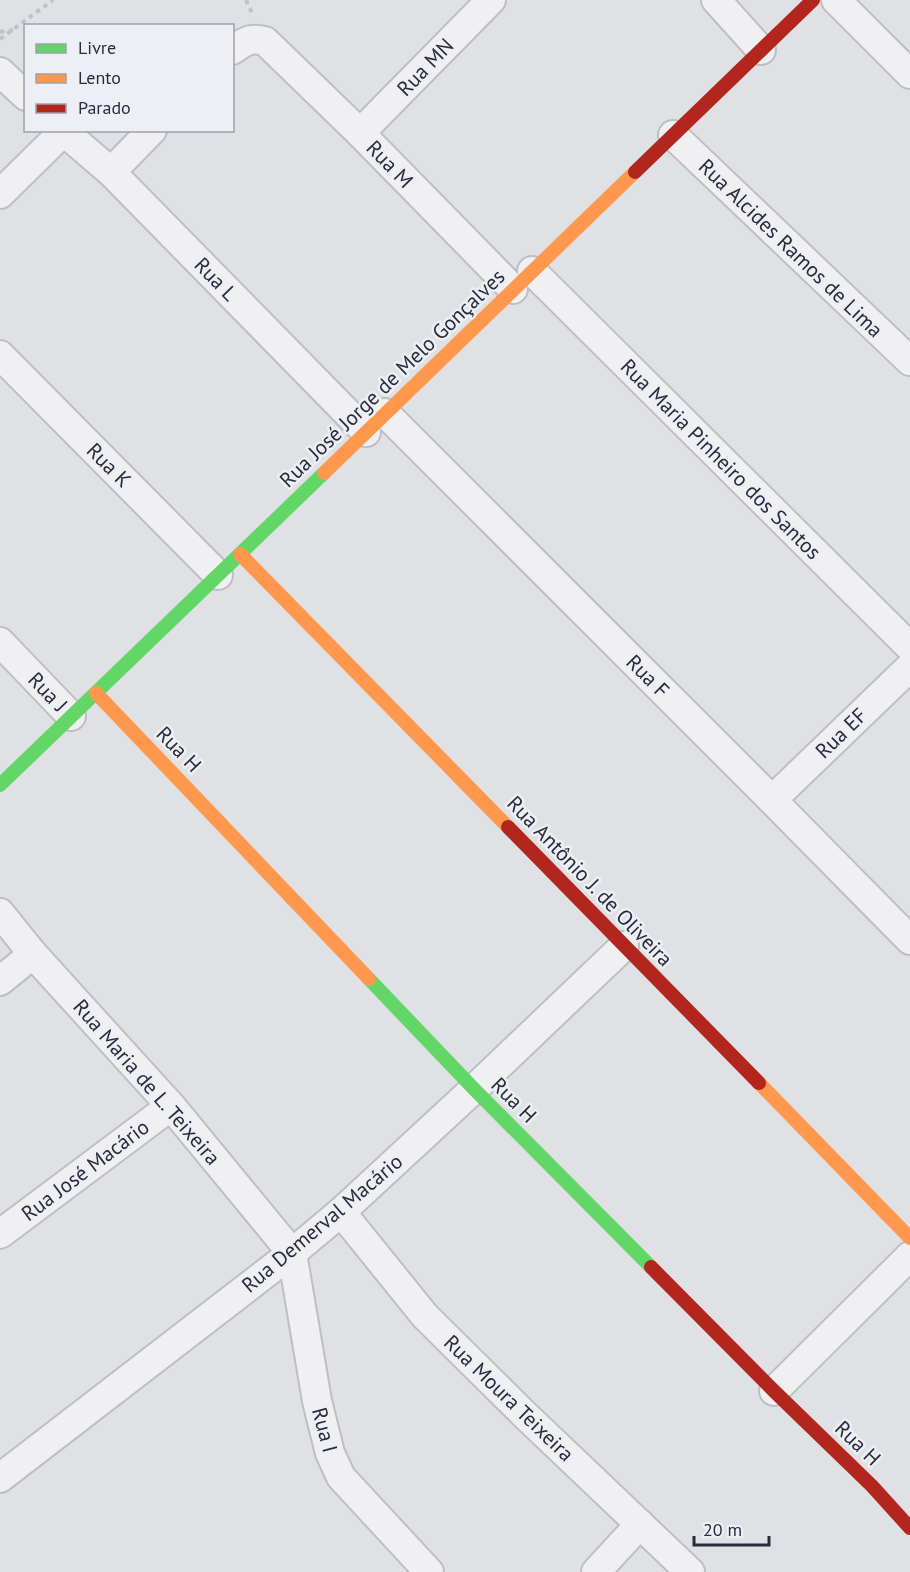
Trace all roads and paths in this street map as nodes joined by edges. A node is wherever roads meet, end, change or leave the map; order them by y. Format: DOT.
graph roads {
  1 [pos="53,0"];
  2 [pos="491,0"];
  3 [pos="716,0"];
  4 [pos="813,0"];
  5 [pos="836,0"];
  6 [pos="13,30"];
  7 [pos="0,32"];
  8 [pos="0,39"];
  9 [pos="234,49"];
  10 [pos="761,50"];
  11 [pos="0,72"];
  12 [pos="910,74"];
  13 [pos="24,94"];
  14 [pos="61,132"];
  15 [pos="63,132"];
  16 [pos="150,132"];
  17 [pos="360,133"];
  18 [pos="673,135"];
  19 [pos="111,172"];
  20 [pos="0,194"];
  21 [pos="522,280"];
  22 [pos="0,355"];
  23 [pos="910,361"];
  24 [pos="375,423"];
  25 [pos="240,554"];
  26 [pos="218,575"];
  27 [pos="0,642"];
  28 [pos="910,647"];
  29 [pos="910,667"];
  30 [pos="96,693"];
  31 [pos="71,716"];
  32 [pos="0,785"];
  33 [pos="772,800"];
  34 [pos="0,913"];
  35 [pos="910,940"];
  36 [pos="624,946"];
  37 [pos="33,954"];
  38 [pos="0,981"];
  39 [pos="474,1089"];
  40 [pos="171,1107"];
  41 [pos="341,1212"];
  42 [pos="0,1234"];
  43 [pos="910,1239"];
  44 [pos="292,1253"];
  45 [pos="910,1256"];
  46 [pos="774,1391"];
  47 [pos="0,1478"];
  48 [pos="640,1524"];
  49 [pos="910,1528"];
  50 [pos="429,1572"];
  51 [pos="596,1572"];
  52 [pos="690,1572"];
  1 -- 6 [label="path"];
  2 -- 17 [label="street, Rua MN"];
  3 -- 10 [label="street"];
  4 -- 10 [label="street, Rua José Jorge de Melo Gonçalves"];
  5 -- 12 [label="street"];
  6 -- 7 [label="path"];
  6 -- 8 [label="path"];
  9 -- 17 [label="street, Rua M"];
  10 -- 18 [label="street, Rua José Jorge de Melo Gonçalves"];
  11 -- 13 [label="street"];
  14 -- 20 [label="street"];
  15 -- 19 [label="street, Rua L"];
  16 -- 19 [label="street"];
  17 -- 21 [label="street, Rua M"];
  18 -- 21 [label="street, Rua José Jorge de Melo Gonçalves"];
  18 -- 23 [label="street, Rua Alcides Ramos de Lima"];
  19 -- 24 [label="street, Rua L"];
  21 -- 24 [label="street, Rua José Jorge de Melo Gonçalves"];
  21 -- 28 [label="street, Rua Maria Pinheiro dos Santos"];
  22 -- 26 [label="street, Rua K"];
  24 -- 25 [label="street, Rua José Jorge de Melo Gonçalves"];
  24 -- 33 [label="street, Rua F"];
  25 -- 26 [label="street, Rua José Jorge de Melo Gonçalves"];
  25 -- 36 [label="street, Rua Antônio J. de Oliveira"];
  26 -- 30 [label="street, Rua José Jorge de Melo Gonçalves"];
  27 -- 31 [label="street, Rua J"];
  29 -- 33 [label="street, Rua EF"];
  30 -- 31 [label="street, Rua José Jorge de Melo Gonçalves"];
  30 -- 39 [label="street, Rua H"];
  31 -- 32 [label="street, Rua José Jorge de Melo Gonçalves"];
  33 -- 35 [label="street, Rua F"];
  34 -- 37 [label="street, Rua Maria de L. Teixeira"];
  36 -- 39 [label="street, Rua Demerval Macário"];
  36 -- 43 [label="street, Rua Antônio J. de Oliveira"];
  37 -- 38 [label="street"];
  37 -- 40 [label="street, Rua Maria de L. Teixeira"];
  39 -- 41 [label="street, Rua Demerval Macário"];
  39 -- 46 [label="street, Rua H"];
  40 -- 42 [label="street, Rua José Macário"];
  40 -- 44 [label="street, Rua Maria de L. Teixeira"];
  41 -- 44 [label="street, Rua Demerval Macário"];
  41 -- 48 [label="street, Rua Moura Teixeira"];
  44 -- 47 [label="street, Rua Demerval Macário"];
  44 -- 50 [label="street, Rua I"];
  45 -- 46 [label="street"];
  46 -- 49 [label="street, Rua H"];
  48 -- 51 [label="street"];
  48 -- 52 [label="street, Rua Moura Teixeira"];
}
